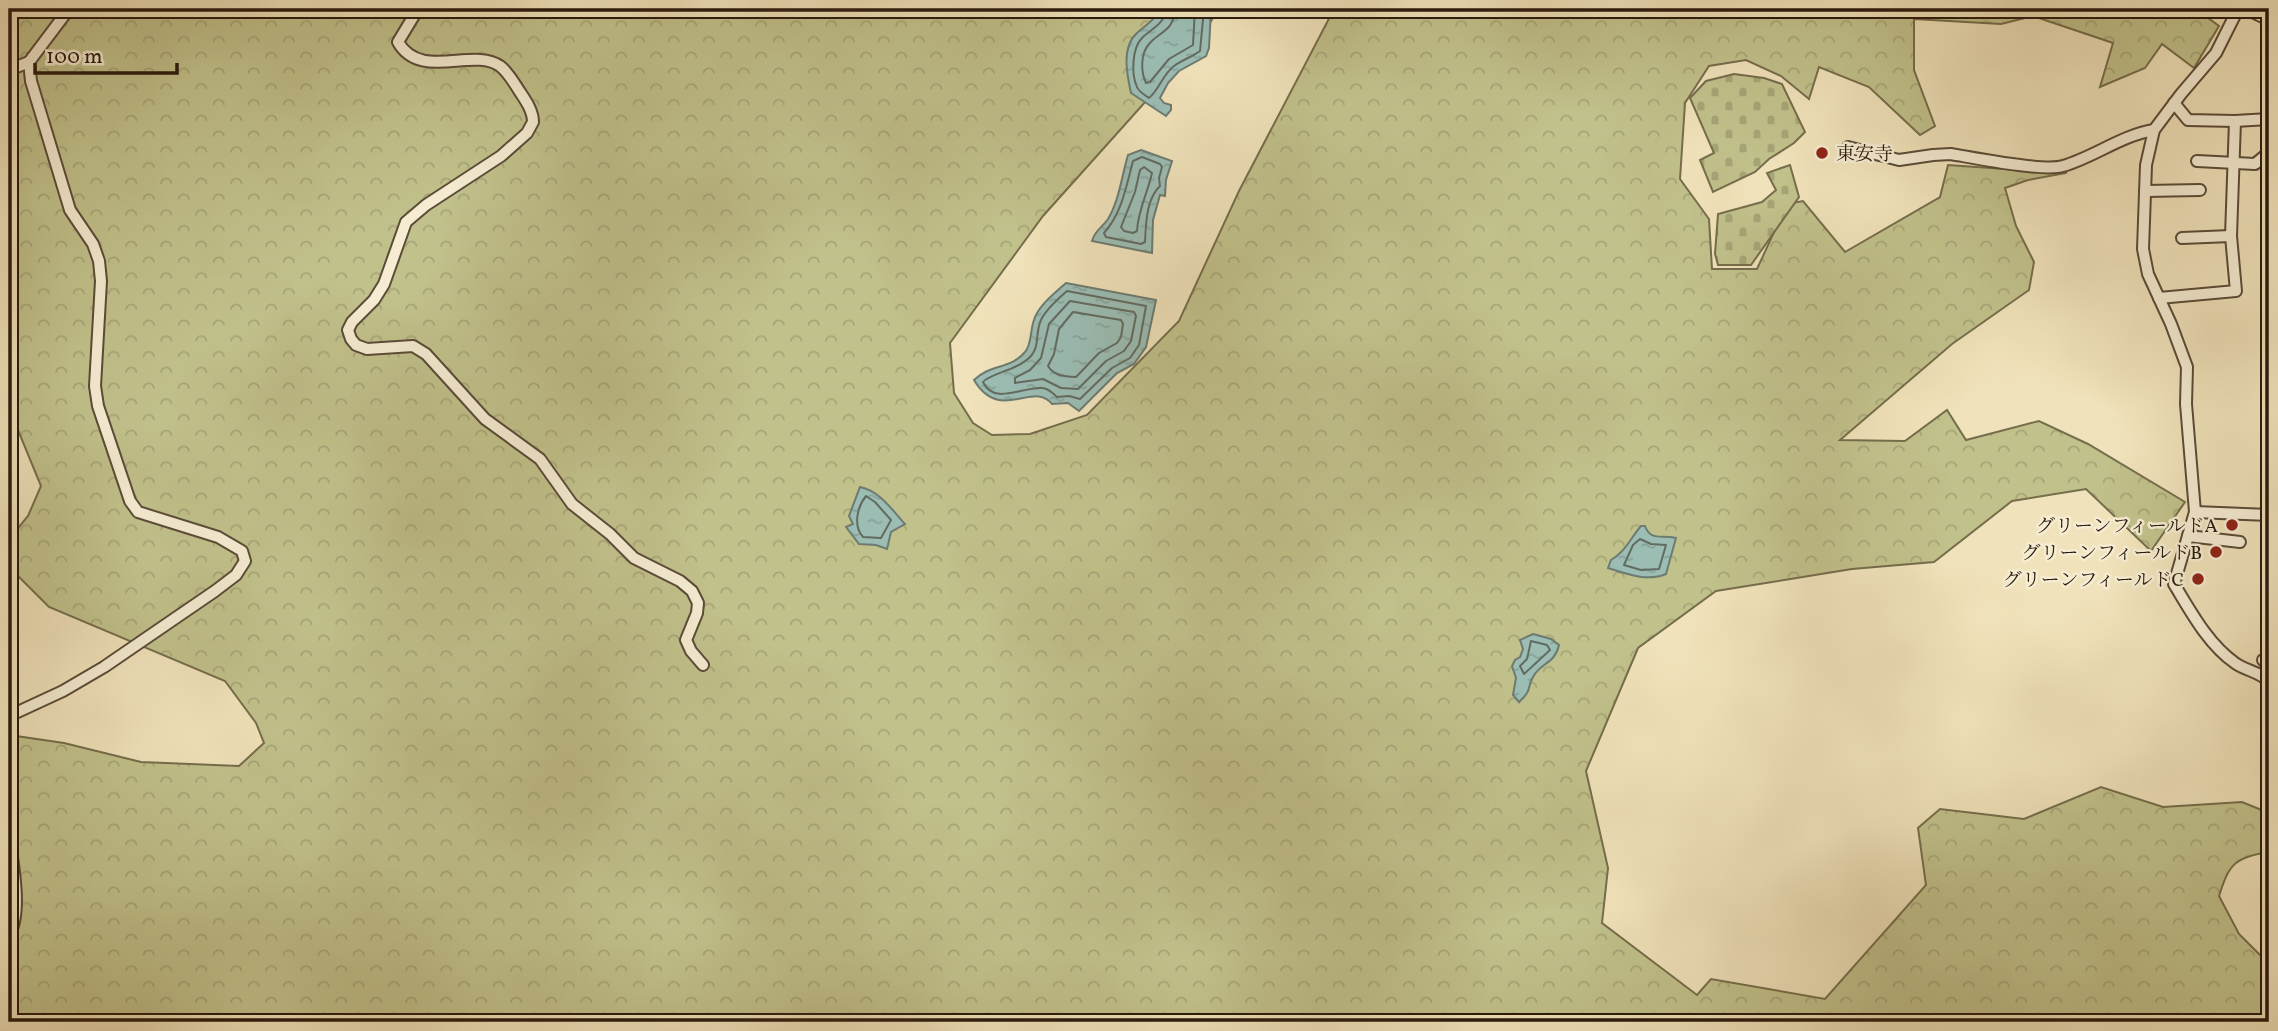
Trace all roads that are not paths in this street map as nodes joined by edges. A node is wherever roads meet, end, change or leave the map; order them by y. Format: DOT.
graph roads {
  1 [pos="69,9"];
  2 [pos="418,9"];
  3 [pos="2238,9"];
  4 [pos="2246,9"];
  5 [pos="2269,20"];
  6 [pos="29,62"];
  7 [pos="9,70"];
  8 [pos="2174,103"];
  9 [pos="2269,119"];
  10 [pos="2235,121"];
  11 [pos="2154,130"];
  12 [pos="1848,147"];
  13 [pos="2267,154"];
  14 [pos="2197,161"];
  15 [pos="2234,163"];
  16 [pos="2200,190"];
  17 [pos="2145,191"];
  18 [pos="2231,236"];
  19 [pos="2182,238"];
  20 [pos="2159,298"];
  21 [pos="2195,512"];
  22 [pos="2269,515"];
  23 [pos="2188,536"];
  24 [pos="2240,542"];
  25 [pos="704,665"];
  26 [pos="2269,682"];
  27 [pos="9,716"];
  28 [pos="9,835"];
  29 [pos="9,935"];
  1 -- 6 [label="street"];
  2 -- 25 [label="street"];
  3 -- 8 [label="street"];
  4 -- 5 [label="street"];
  6 -- 7 [label="street"];
  6 -- 27 [label="street"];
  8 -- 10 [label="street"];
  8 -- 11 [label="street"];
  9 -- 10 [label="street"];
  10 -- 15 [label="street"];
  11 -- 12 [label="street"];
  11 -- 17 [label="street"];
  13 -- 15 [label="street"];
  14 -- 15 [label="street"];
  15 -- 18 [label="street"];
  16 -- 17 [label="street"];
  17 -- 20 [label="street"];
  18 -- 19 [label="street"];
  18 -- 20 [label="street"];
  20 -- 21 [label="street"];
  21 -- 22 [label="street"];
  21 -- 23 [label="street"];
  23 -- 24 [label="street"];
  23 -- 26 [label="street"];
  28 -- 29 [label="street"];
}
